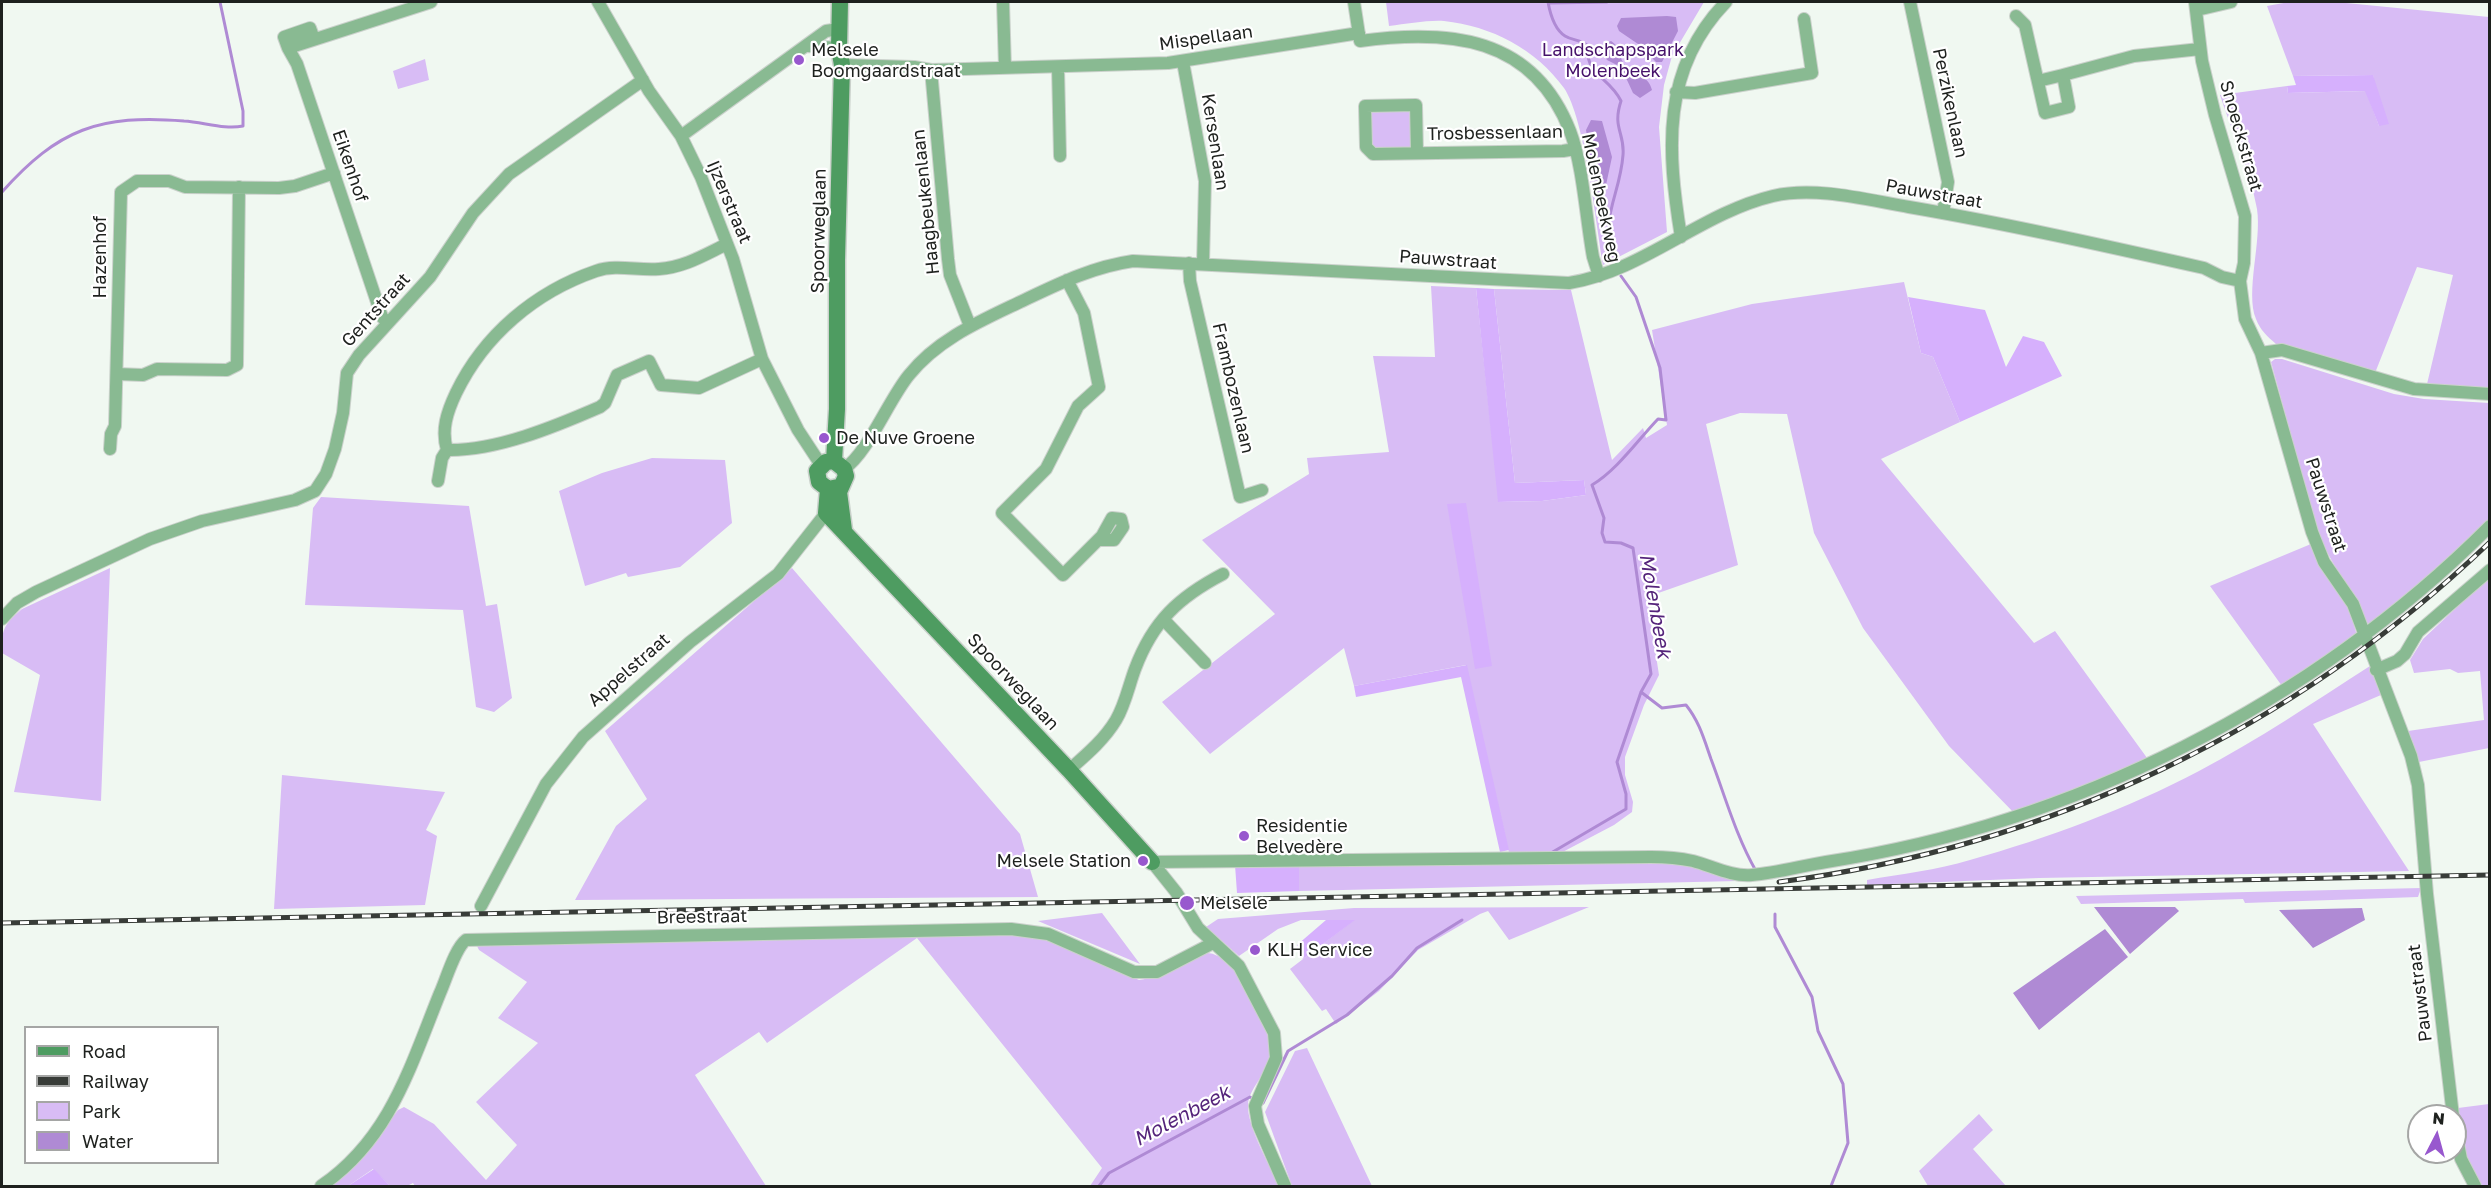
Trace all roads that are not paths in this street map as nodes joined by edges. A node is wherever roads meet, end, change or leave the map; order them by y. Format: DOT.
graph roads {
  1 [pos="431,2"];
  2 [pos="598,2"];
  3 [pos="840,2"];
  4 [pos="1003,2"];
  5 [pos="1353,2"];
  6 [pos="1726,2"];
  7 [pos="1910,2"];
  8 [pos="2230,2"];
  9 [pos="2196,6"];
  10 [pos="2016,16"];
  11 [pos="1804,18"];
  12 [pos="839,29"];
  13 [pos="1359,33"];
  14 [pos="808,46"];
  15 [pos="2200,48"];
  16 [pos="840,56"];
  17 [pos="1183,62"];
  18 [pos="1058,67"];
  19 [pos="1005,68"];
  20 [pos="931,70"];
  21 [pos="2063,75"];
  22 [pos="643,80"];
  23 [pos="2038,81"];
  24 [pos="1676,92"];
  25 [pos="681,136"];
  26 [pos="1575,149"];
  27 [pos="1417,153"];
  28 [pos="1060,156"];
  29 [pos="334,173"];
  30 [pos="239,187"];
  31 [pos="1943,213"];
  32 [pos="1681,237"];
  33 [pos="727,244"];
  34 [pos="1189,263"];
  35 [pos="1203,264"];
  36 [pos="1599,276"];
  37 [pos="1068,280"];
  38 [pos="2240,281"];
  39 [pos="376,297"];
  40 [pos="398,313"];
  41 [pos="388,323"];
  42 [pos="970,326"];
  43 [pos="2261,353"];
  44 [pos="762,359"];
  45 [pos="117,374"];
  46 [pos="2490,394"];
  47 [pos="110,449"];
  48 [pos="447,450"];
  49 [pos="833,465"];
  50 [pos="438,482"];
  51 [pos="834,488"];
  52 [pos="1262,490"];
  53 [pos="826,513"];
  54 [pos="2490,526"];
  55 [pos="844,530"];
  56 [pos="1099,540"];
  57 [pos="2490,570"];
  58 [pos="1223,574"];
  59 [pos="2,619"];
  60 [pos="1163,619"];
  61 [pos="2365,633"];
  62 [pos="1205,663"];
  63 [pos="2376,669"];
  64 [pos="1069,770"];
  65 [pos="1152,862"];
  66 [pos="481,906"];
  67 [pos="1213,943"];
  68 [pos="2452,1104"];
  69 [pos="2464,1164"];
  70 [pos="321,1186"];
  71 [pos="1285,1186"];
  72 [pos="2475,1186"];
  1 -- 29 [label="street, Eikenhof"];
  2 -- 22 [label="street, Ijzerstraat"];
  3 -- 12 [label="street, Spoorweglaan"];
  4 -- 19 [label="street"];
  5 -- 13 [label="street"];
  6 -- 24 [label="street"];
  7 -- 31 [label="street, Perzikenlaan"];
  8 -- 9 [label="street"];
  9 -- 15 [label="street, Snoeckstraat"];
  10 -- 23 [label="street"];
  11 -- 24 [label="street"];
  12 -- 14 [label="street"];
  12 -- 16 [label="street, Spoorweglaan"];
  13 -- 17 [label="street, Mispellaan"];
  13 -- 26 [label="street, Molenbeekweg"];
  14 -- 16 [label="street, Mispellaan"];
  14 -- 25 [label="street"];
  15 -- 21 [label="street"];
  15 -- 38 [label="street, Snoeckstraat"];
  16 -- 20 [label="street, Mispellaan"];
  16 -- 49 [label="street, Spoorweglaan"];
  17 -- 18 [label="street, Mispellaan"];
  17 -- 35 [label="street, Kersenlaan"];
  18 -- 19 [label="street, Mispellaan"];
  18 -- 28 [label="street"];
  19 -- 20 [label="street, Mispellaan"];
  20 -- 42 [label="street, Haagbeukenlaan"];
  21 -- 23 [label="street"];
  21 -- 23 [label="street"];
  22 -- 25 [label="street, Ijzerstraat"];
  22 -- 40 [label="street, Gentstraat"];
  24 -- 32 [label="street"];
  25 -- 33 [label="street, Ijzerstraat"];
  26 -- 27 [label="street, Trosbessenlaan"];
  26 -- 36 [label="street, Molenbeekweg"];
  27 -- 27 [label="street, Trosbessenlaan"];
  29 -- 30 [label="street, Hazenhof"];
  29 -- 39 [label="street, Eikenhof"];
  30 -- 45 [label="street"];
  30 -- 45 [label="street, Hazenhof"];
  31 -- 32 [label="street, Pauwstraat"];
  31 -- 38 [label="street, Pauwstraat"];
  32 -- 36 [label="street, Pauwstraat"];
  33 -- 44 [label="street, Ijzerstraat"];
  33 -- 48 [label="street"];
  34 -- 35 [label="street, Pauwstraat"];
  34 -- 37 [label="street, Pauwstraat"];
  34 -- 52 [label="street, Frambozenlaan"];
  35 -- 36 [label="street, Pauwstraat"];
  37 -- 42 [label="street, Pauwstraat"];
  37 -- 56 [label="street"];
  38 -- 43 [label="street, Pauwstraat"];
  39 -- 40 [label="street"];
  39 -- 41 [label="street, Eikenhof"];
  40 -- 41 [label="street, Gentstraat"];
  41 -- 59 [label="street, Gentstraat"];
  42 -- 49 [label="street, Pauwstraat"];
  43 -- 46 [label="street"];
  43 -- 61 [label="street, Pauwstraat"];
  44 -- 48 [label="street"];
  44 -- 49 [label="street, Ijzerstraat"];
  45 -- 47 [label="street, Hazenhof"];
  48 -- 50 [label="street"];
  49 -- 51 [label="street, Spoorweglaan"];
  49 -- 51 [label="street, Spoorweglaan"];
  51 -- 53 [label="street"];
  51 -- 55 [label="street, Spoorweglaan"];
  53 -- 55 [label="street, Spoorweglaan"];
  53 -- 66 [label="street, Appelstraat"];
  54 -- 61 [label="street"];
  55 -- 64 [label="street, Spoorweglaan"];
  57 -- 63 [label="street"];
  58 -- 60 [label="street"];
  60 -- 62 [label="street"];
  60 -- 64 [label="street"];
  61 -- 63 [label="street, Pauwstraat"];
  61 -- 65 [label="street"];
  63 -- 68 [label="street, Pauwstraat"];
  64 -- 65 [label="street, Spoorweglaan"];
  65 -- 67 [label="street, Spoorweglaan"];
  67 -- 70 [label="street, Breestraat"];
  67 -- 71 [label="street, Spoorweglaan"];
  69 -- 72 [label="street"];
}
